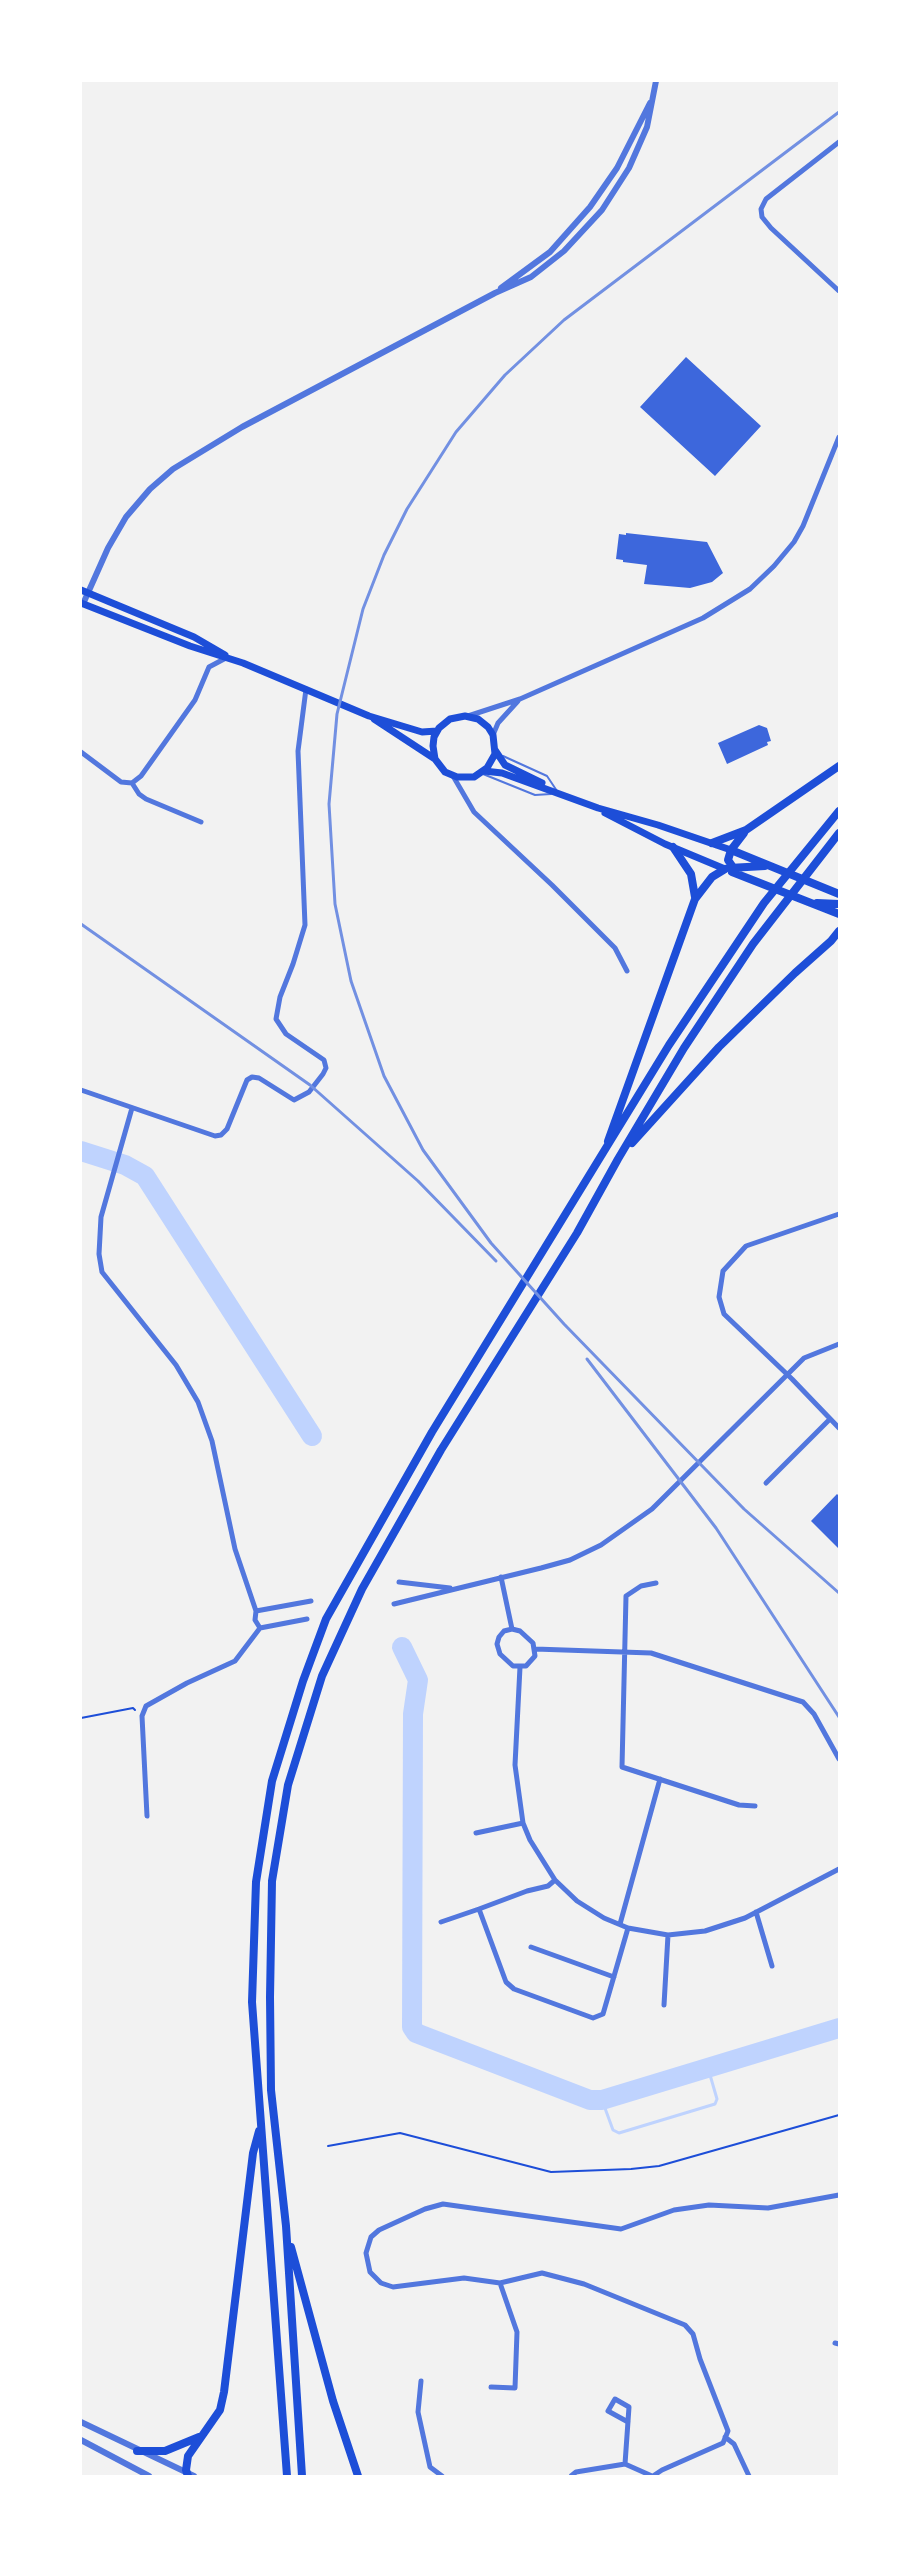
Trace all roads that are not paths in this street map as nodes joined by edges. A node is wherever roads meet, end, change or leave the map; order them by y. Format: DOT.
graph roads {
  1 [pos="656,81"];
  2 [pos="654,91"];
  3 [pos="839,142"];
  4 [pos="839,291"];
  5 [pos="495,293"];
  6 [pos="839,437"];
  7 [pos="85,591"];
  8 [pos="82,603"];
  9 [pos="228,658"];
  10 [pos="306,689"];
  11 [pos="519,699"];
  12 [pos="369,716"];
  13 [pos="468,716"];
  14 [pos="437,731"];
  15 [pos="493,735"];
  16 [pos="496,752"];
  17 [pos="81,753"];
  18 [pos="435,759"];
  19 [pos="839,766"];
  20 [pos="480,774"];
  21 [pos="453,776"];
  22 [pos="132,783"];
  23 [pos="554,791"];
  24 [pos="465,794"];
  25 [pos="598,808"];
  26 [pos="839,811"];
  27 [pos="201,822"];
  28 [pos="746,830"];
  29 [pos="839,833"];
  30 [pos="712,843"];
  31 [pos="673,847"];
  32 [pos="731,850"];
  33 [pos="752,863"];
  34 [pos="734,871"];
  35 [pos="837,893"];
  36 [pos="695,899"];
  37 [pos="839,904"];
  38 [pos="825,905"];
  39 [pos="839,914"];
  40 [pos="839,930"];
  41 [pos="835,939"];
  42 [pos="627,971"];
  43 [pos="81,1090"];
  44 [pos="132,1108"];
  45 [pos="601,1158"];
  46 [pos="618,1159"];
  47 [pos="839,1214"];
  48 [pos="839,1344"];
  49 [pos="788,1375"];
  50 [pos="830,1419"];
  51 [pos="839,1428"];
  52 [pos="766,1483"];
  53 [pos="501,1577"];
  54 [pos="399,1582"];
  55 [pos="656,1583"];
  56 [pos="455,1588"];
  57 [pos="311,1600"];
  58 [pos="394,1604"];
  59 [pos="256,1611"];
  60 [pos="307,1619"];
  61 [pos="260,1628"];
  62 [pos="512,1629"];
  63 [pos="535,1649"];
  64 [pos="626,1650"];
  65 [pos="520,1667"];
  66 [pos="839,1759"];
  67 [pos="660,1779"];
  68 [pos="755,1806"];
  69 [pos="147,1816"];
  70 [pos="523,1823"];
  71 [pos="476,1833"];
  72 [pos="839,1869"];
  73 [pos="555,1880"];
  74 [pos="479,1909"];
  75 [pos="756,1912"];
  76 [pos="441,1922"];
  77 [pos="620,1924"];
  78 [pos="628,1928"];
  79 [pos="668,1935"];
  80 [pos="531,1947"];
  81 [pos="772,1966"];
  82 [pos="614,1977"];
  83 [pos="664,2005"];
  84 [pos="261,2125"];
  85 [pos="839,2194"];
  86 [pos="286,2226"];
  87 [pos="500,2283"];
  88 [pos="421,2381"];
  89 [pos="491,2387"];
  90 [pos="81,2422"];
  91 [pos="628,2422"];
  92 [pos="200,2436"];
  93 [pos="725,2437"];
  94 [pos="81,2440"];
  95 [pos="137,2451"];
  96 [pos="625,2464"];
  97 [pos="189,2475"];
  98 [pos="149,2476"];
  99 [pos="287,2476"];
  100 [pos="302,2476"];
  101 [pos="358,2476"];
  102 [pos="442,2476"];
  103 [pos="571,2476"];
  104 [pos="653,2476"];
  105 [pos="749,2476"];
  1 -- 2 [label="street"];
  2 -- 5 [label="street"];
  2 -- 5 [label="street"];
  3 -- 4 [label="street"];
  5 -- 7 [label="street"];
  6 -- 11 [label="street"];
  7 -- 8 [label="street"];
  7 -- 9 [label="main road"];
  8 -- 9 [label="main road"];
  9 -- 10 [label="main road"];
  9 -- 22 [label="street"];
  10 -- 12 [label="main road"];
  10 -- 44 [label="street"];
  11 -- 13 [label="street"];
  11 -- 15 [label="street"];
  12 -- 14 [label="main road"];
  12 -- 18 [label="main road"];
  13 -- 14 [label="main road"];
  13 -- 15 [label="main road"];
  14 -- 18 [label="main road"];
  15 -- 16 [label="main road"];
  16 -- 20 [label="main road"];
  16 -- 23 [label="main road"];
  17 -- 22 [label="street"];
  18 -- 21 [label="main road"];
  19 -- 28 [label="highway"];
  20 -- 21 [label="main road"];
  20 -- 23 [label="main road"];
  20 -- 24 [label="street"];
  21 -- 24 [label="street"];
  22 -- 27 [label="street"];
  23 -- 25 [label="main road"];
  24 -- 42 [label="street"];
  25 -- 30 [label="main road"];
  25 -- 31 [label="main road"];
  26 -- 45 [label="highway"];
  28 -- 30 [label="highway"];
  28 -- 32 [label="highway"];
  29 -- 46 [label="highway"];
  30 -- 32 [label="main road"];
  31 -- 34 [label="main road"];
  31 -- 36 [label="highway"];
  32 -- 33 [label="main road"];
  32 -- 34 [label="main road"];
  33 -- 34 [label="main road"];
  33 -- 35 [label="main road"];
  34 -- 36 [label="highway"];
  34 -- 38 [label="main road"];
  36 -- 45 [label="highway"];
  37 -- 38 [label="main road"];
  38 -- 39 [label="main road"];
  40 -- 41 [label="highway"];
  41 -- 46 [label="highway"];
  43 -- 44 [label="street"];
  44 -- 59 [label="street"];
  45 -- 84 [label="highway"];
  46 -- 86 [label="highway"];
  47 -- 49 [label="street"];
  48 -- 49 [label="street"];
  49 -- 50 [label="street"];
  49 -- 53 [label="street"];
  50 -- 51 [label="street"];
  50 -- 52 [label="street"];
  53 -- 56 [label="street"];
  53 -- 62 [label="street"];
  54 -- 56 [label="street"];
  55 -- 64 [label="street"];
  56 -- 58 [label="street"];
  57 -- 59 [label="street"];
  59 -- 61 [label="street"];
  60 -- 61 [label="street"];
  61 -- 69 [label="street"];
  62 -- 63 [label="street"];
  62 -- 65 [label="street"];
  63 -- 64 [label="street"];
  63 -- 65 [label="street"];
  64 -- 66 [label="street"];
  64 -- 67 [label="street"];
  65 -- 70 [label="street"];
  67 -- 68 [label="street"];
  67 -- 77 [label="street"];
  70 -- 71 [label="street"];
  70 -- 73 [label="street"];
  72 -- 75 [label="street"];
  73 -- 74 [label="street"];
  73 -- 77 [label="street"];
  74 -- 76 [label="street"];
  74 -- 82 [label="street"];
  75 -- 79 [label="street"];
  75 -- 81 [label="street"];
  77 -- 78 [label="street"];
  78 -- 79 [label="street"];
  78 -- 82 [label="street"];
  79 -- 83 [label="street"];
  80 -- 82 [label="street"];
  84 -- 92 [label="highway"];
  84 -- 99 [label="highway"];
  85 -- 87 [label="street"];
  86 -- 100 [label="highway"];
  86 -- 101 [label="highway"];
  87 -- 89 [label="street"];
  87 -- 93 [label="street"];
  88 -- 102 [label="street"];
  90 -- 95 [label="street"];
  91 -- 91 [label="street"];
  91 -- 96 [label="street"];
  92 -- 95 [label="highway"];
  92 -- 97 [label="highway"];
  93 -- 104 [label="street"];
  93 -- 105 [label="street"];
  94 -- 98 [label="street"];
  95 -- 97 [label="street"];
  96 -- 103 [label="street"];
  96 -- 104 [label="street"];
}
